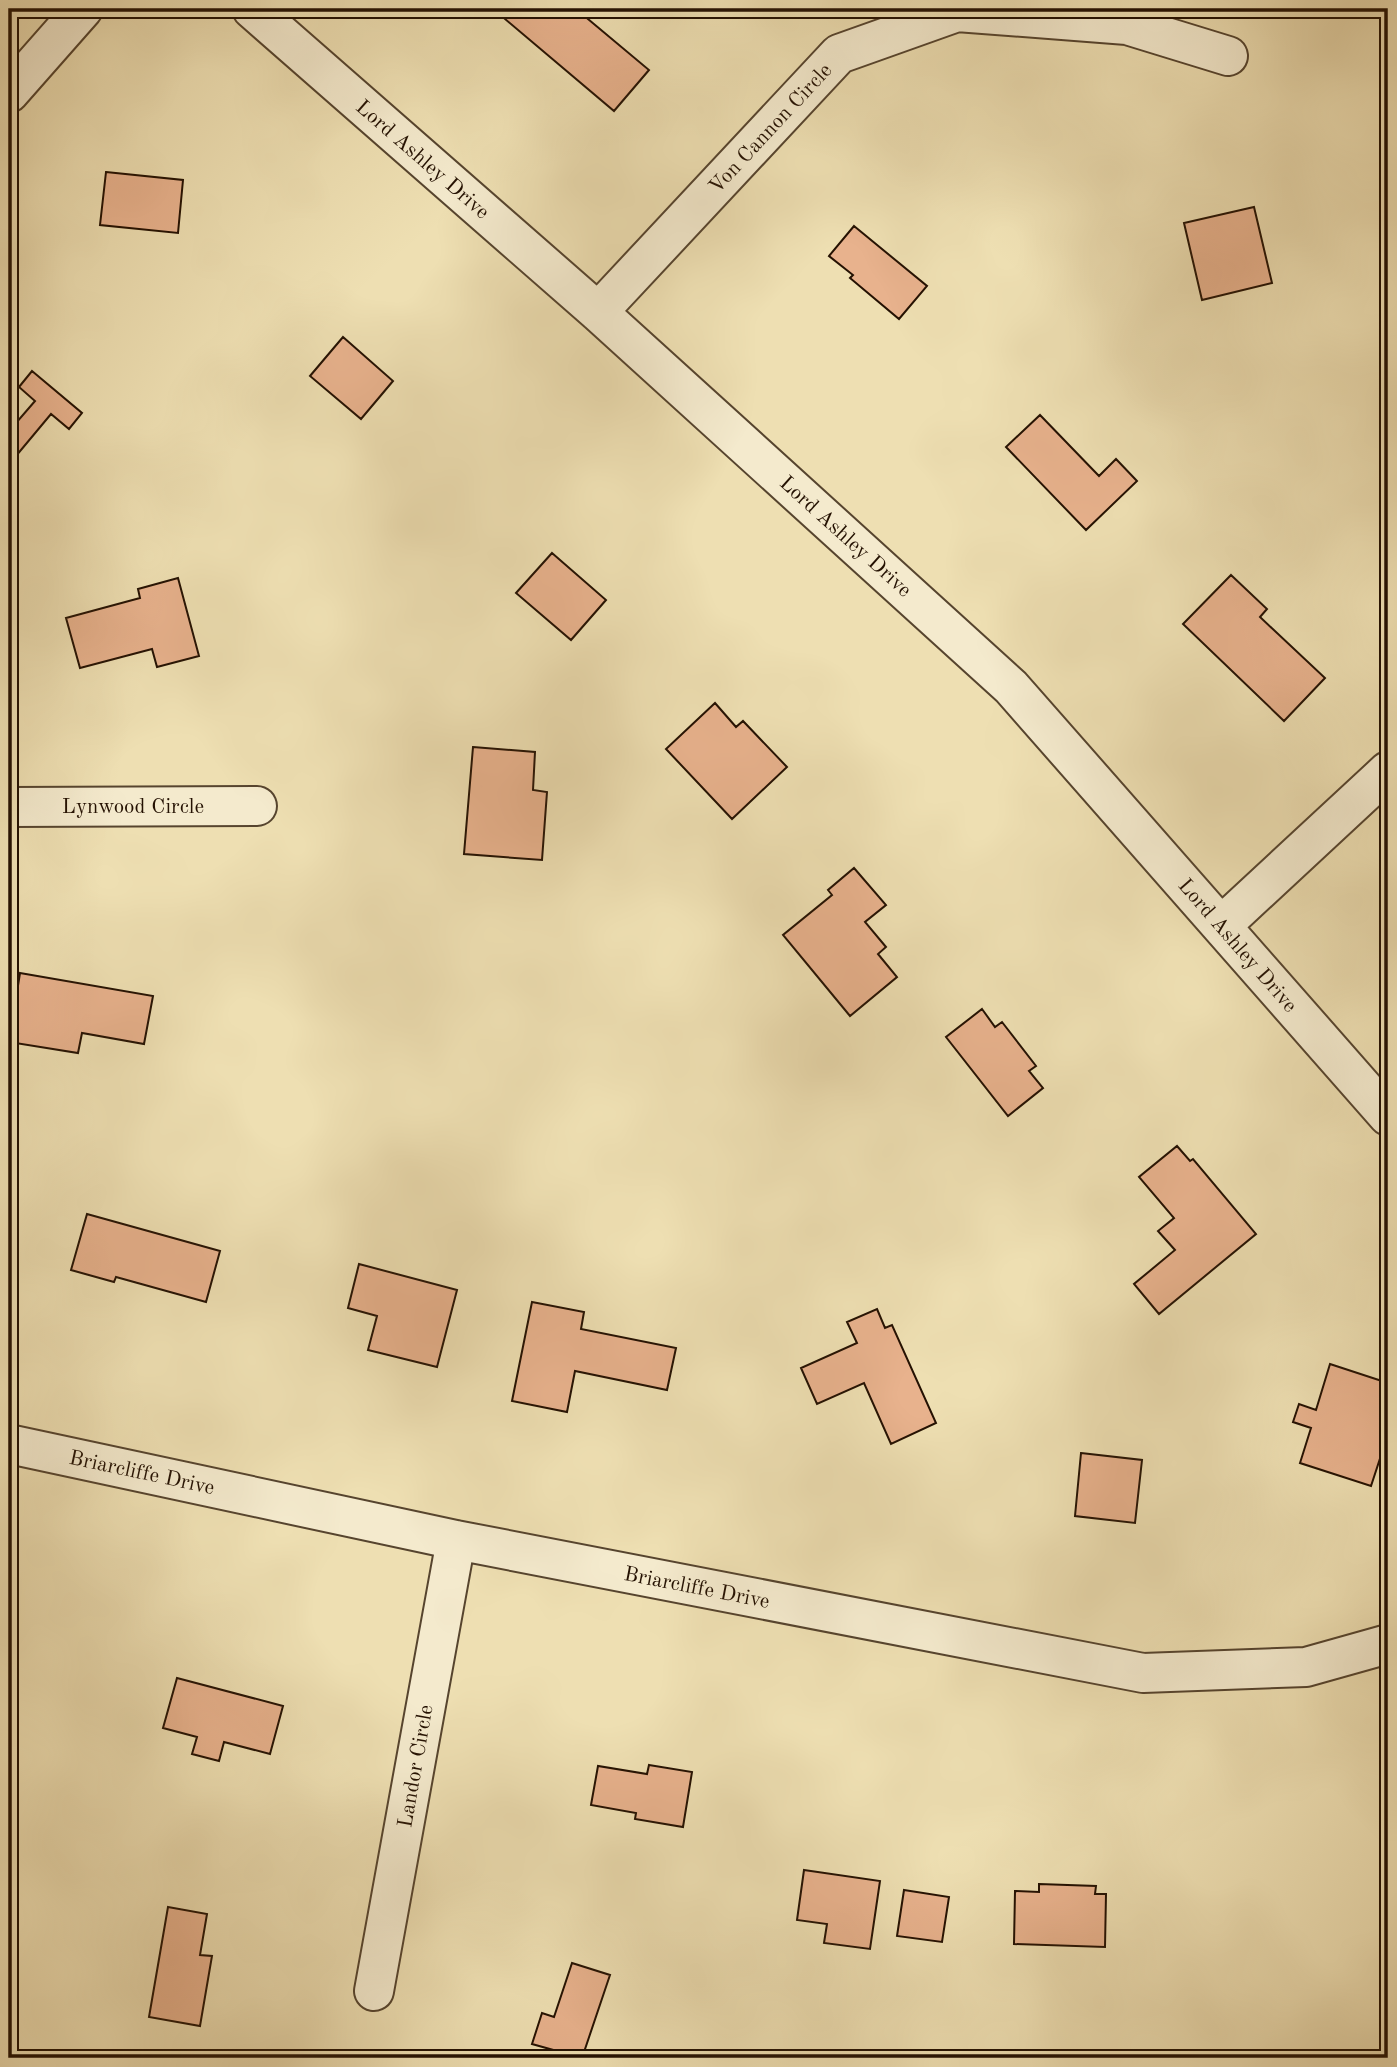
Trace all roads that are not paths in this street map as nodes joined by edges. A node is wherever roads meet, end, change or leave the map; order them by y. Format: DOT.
graph roads {
  1 [pos="83,9"];
  2 [pos="252,9"];
  3 [pos="1228,56"];
  4 [pos="9,93"];
  5 [pos="598,312"];
  6 [pos="1388,771"];
  7 [pos="257,806"];
  8 [pos="9,807"];
  9 [pos="1221,926"];
  10 [pos="1388,1116"];
  11 [pos="9,1444"];
  12 [pos="456,1540"];
  13 [pos="1388,1644"];
  14 [pos="374,1991"];
  1 -- 4 [label="street"];
  2 -- 5 [label="street, Lord Ashley Drive"];
  3 -- 5 [label="street, Von Cannon Circle"];
  5 -- 9 [label="street, Lord Ashley Drive"];
  6 -- 9 [label="street"];
  7 -- 8 [label="street, Lynwood Circle"];
  9 -- 10 [label="street, Lord Ashley Drive"];
  11 -- 12 [label="street, Briarcliffe Drive"];
  12 -- 13 [label="street, Briarcliffe Drive"];
  12 -- 14 [label="street, Landor Circle"];
}
